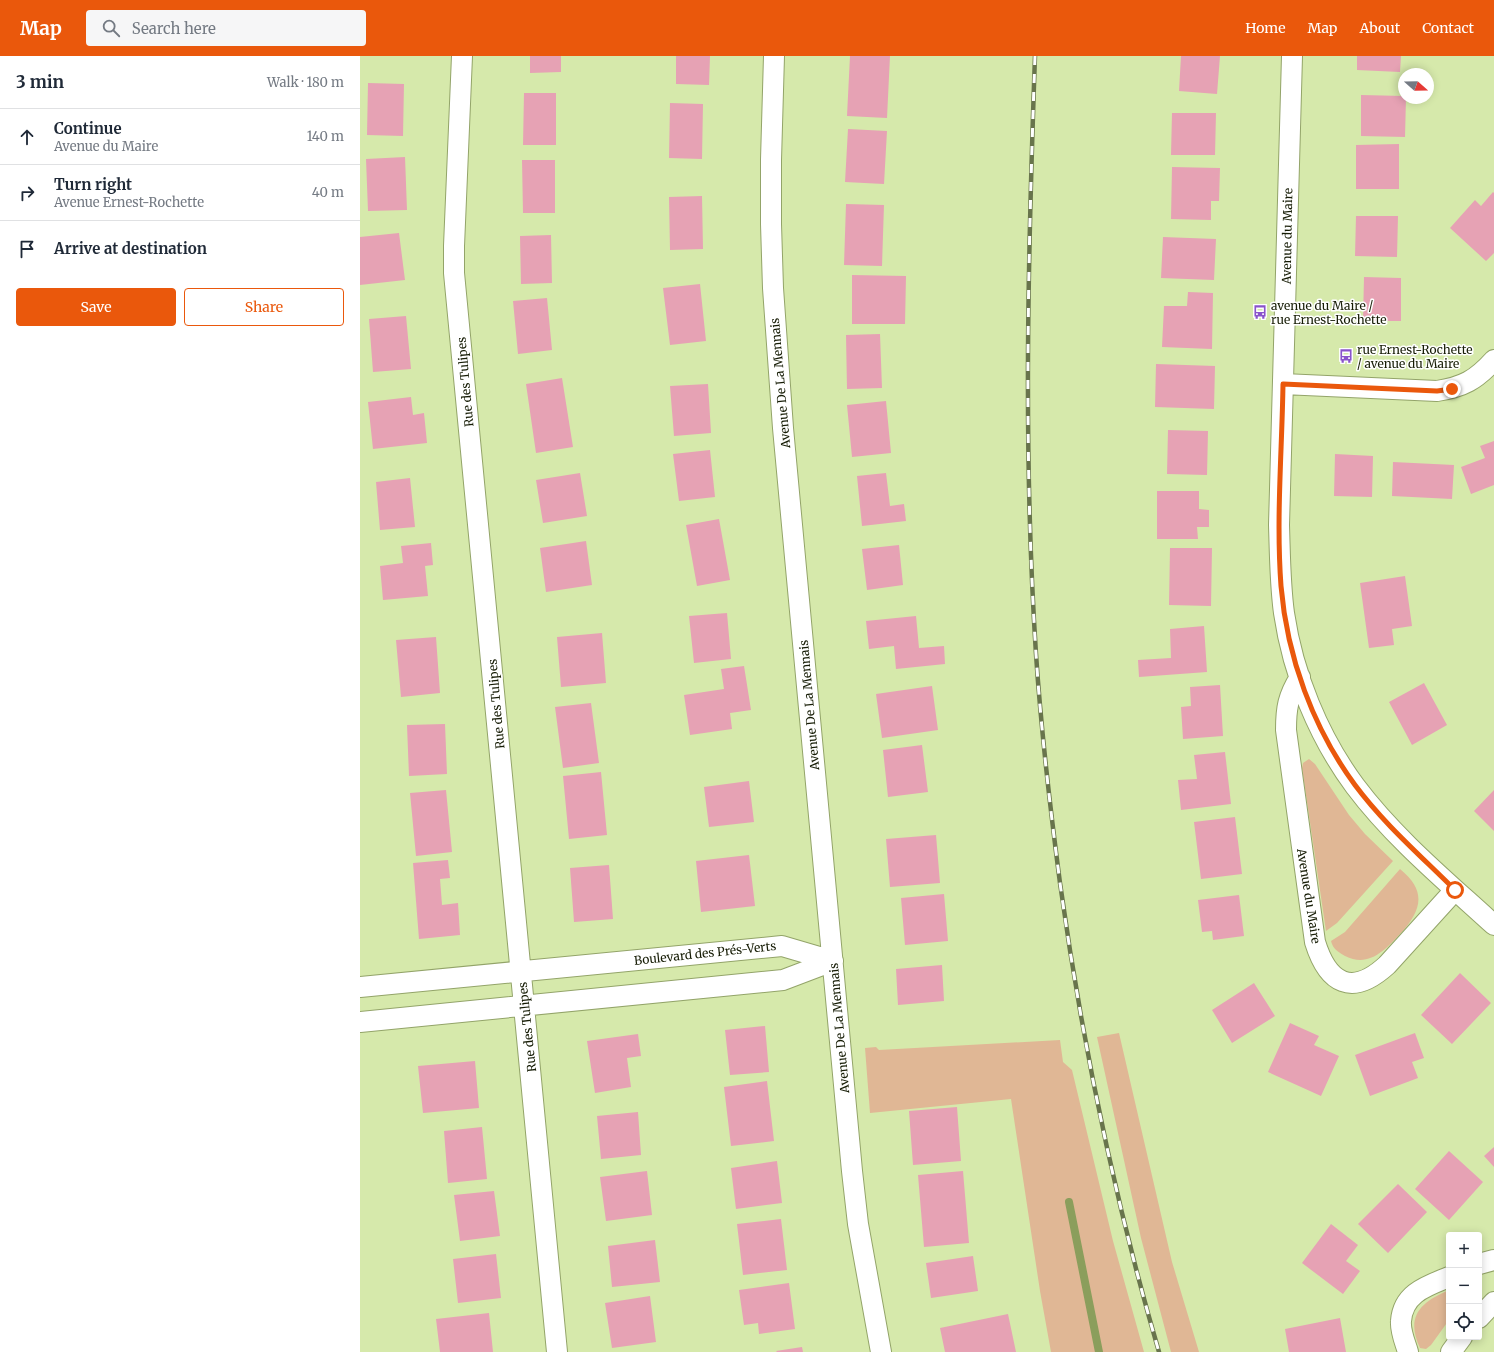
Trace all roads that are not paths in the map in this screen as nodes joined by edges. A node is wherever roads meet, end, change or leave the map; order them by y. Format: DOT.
graph roads {
  1 [pos="462,56"];
  2 [pos="774,56"];
  3 [pos="1292,56"];
  4 [pos="1494,360"];
  5 [pos="1283,384"];
  6 [pos="1300,677"];
  7 [pos="1455,890"];
  8 [pos="1494,925"];
  9 [pos="833,960"];
  10 [pos="521,971"];
  11 [pos="360,987"];
  12 [pos="524,1005"];
  13 [pos="360,1022"];
  14 [pos="1494,1260"];
  15 [pos="1482,1263"];
  16 [pos="1446,1278"];
  17 [pos="1494,1302"];
  18 [pos="1482,1315"];
  19 [pos="1460,1340"];
  20 [pos="558,1352"];
  21 [pos="881,1352"];
  22 [pos="1408,1352"];
  23 [pos="1451,1352"];
  1 -- 10 [label="street, Rue des Tulipes"];
  2 -- 9 [label="street, Avenue De La Mennais"];
  3 -- 5 [label="street, Avenue du Maire"];
  4 -- 5 [label="street"];
  5 -- 6 [label="street, Avenue du Maire"];
  6 -- 7 [label="street, Avenue du Maire"];
  6 -- 7 [label="street, Avenue du Maire"];
  7 -- 8 [label="street, Avenue du Maire"];
  9 -- 10 [label="street, Boulevard des Prés-Verts"];
  9 -- 12 [label="street"];
  9 -- 21 [label="street, Avenue De La Mennais"];
  10 -- 11 [label="street, Boulevard des Prés-Verts"];
  10 -- 12 [label="street, Rue des Tulipes"];
  12 -- 13 [label="street"];
  12 -- 20 [label="street, Rue des Tulipes"];
  14 -- 15 [label="street"];
  16 -- 22 [label="street"];
  17 -- 18 [label="street"];
  19 -- 23 [label="street"];
}
